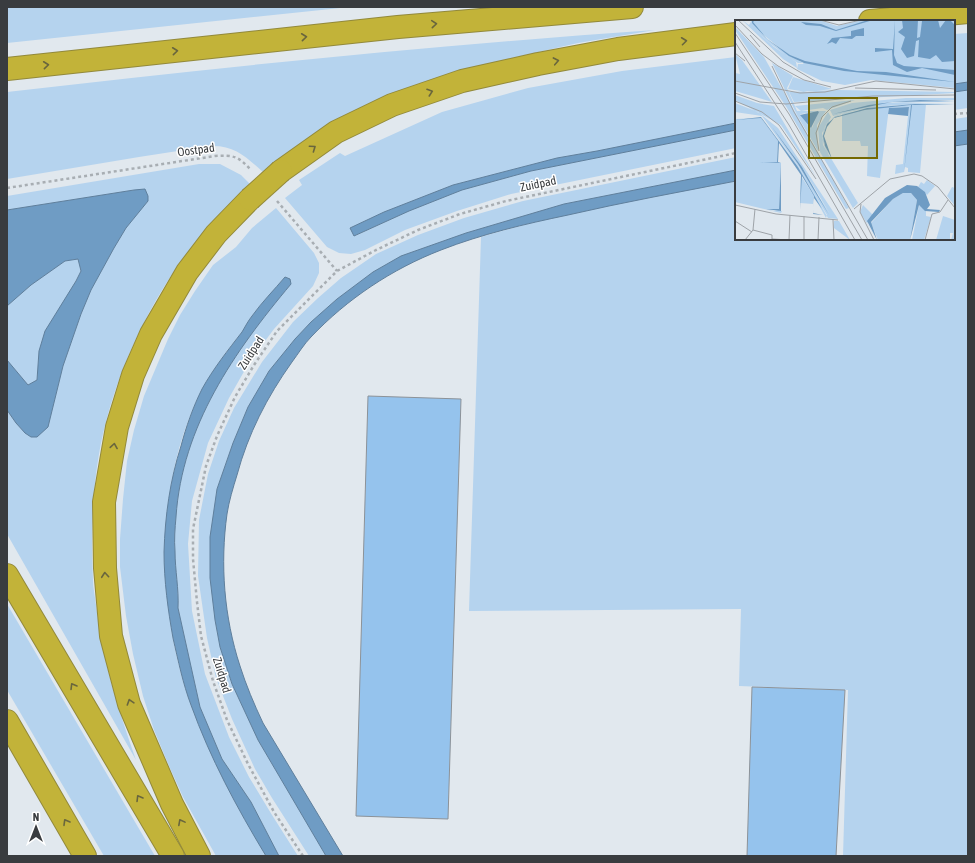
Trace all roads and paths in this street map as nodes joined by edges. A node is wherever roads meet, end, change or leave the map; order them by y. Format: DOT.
graph roads {
  1 [pos="632,7"];
  2 [pos="968,12"];
  3 [pos="881,20"];
  4 [pos="735,34"];
  5 [pos="7,69"];
  6 [pos="968,113"];
  7 [pos="955,114"];
  8 [pos="735,153"];
  9 [pos="254,174"];
  10 [pos="7,188"];
  11 [pos="273,196"];
  12 [pos="337,271"];
  13 [pos="7,575"];
  14 [pos="7,721"];
  15 [pos="85,856"];
  16 [pos="173,856"];
  17 [pos="199,856"];
  18 [pos="303,856"];
  5 -- 1 [label="highway, one-way"];
  2 -- 3 [label="highway"];
  17 -- 4 [label="highway, one-way, bridge"];
  6 -- 7 [label="path"];
  8 -- 12 [label="path, Zuidpad"];
  9 -- 10 [label="path, Oostpad"];
  11 -- 12 [label="path"];
  12 -- 18 [label="path, Zuidpad"];
  16 -- 13 [label="highway, one-way"];
  15 -- 14 [label="highway, one-way"];
}
